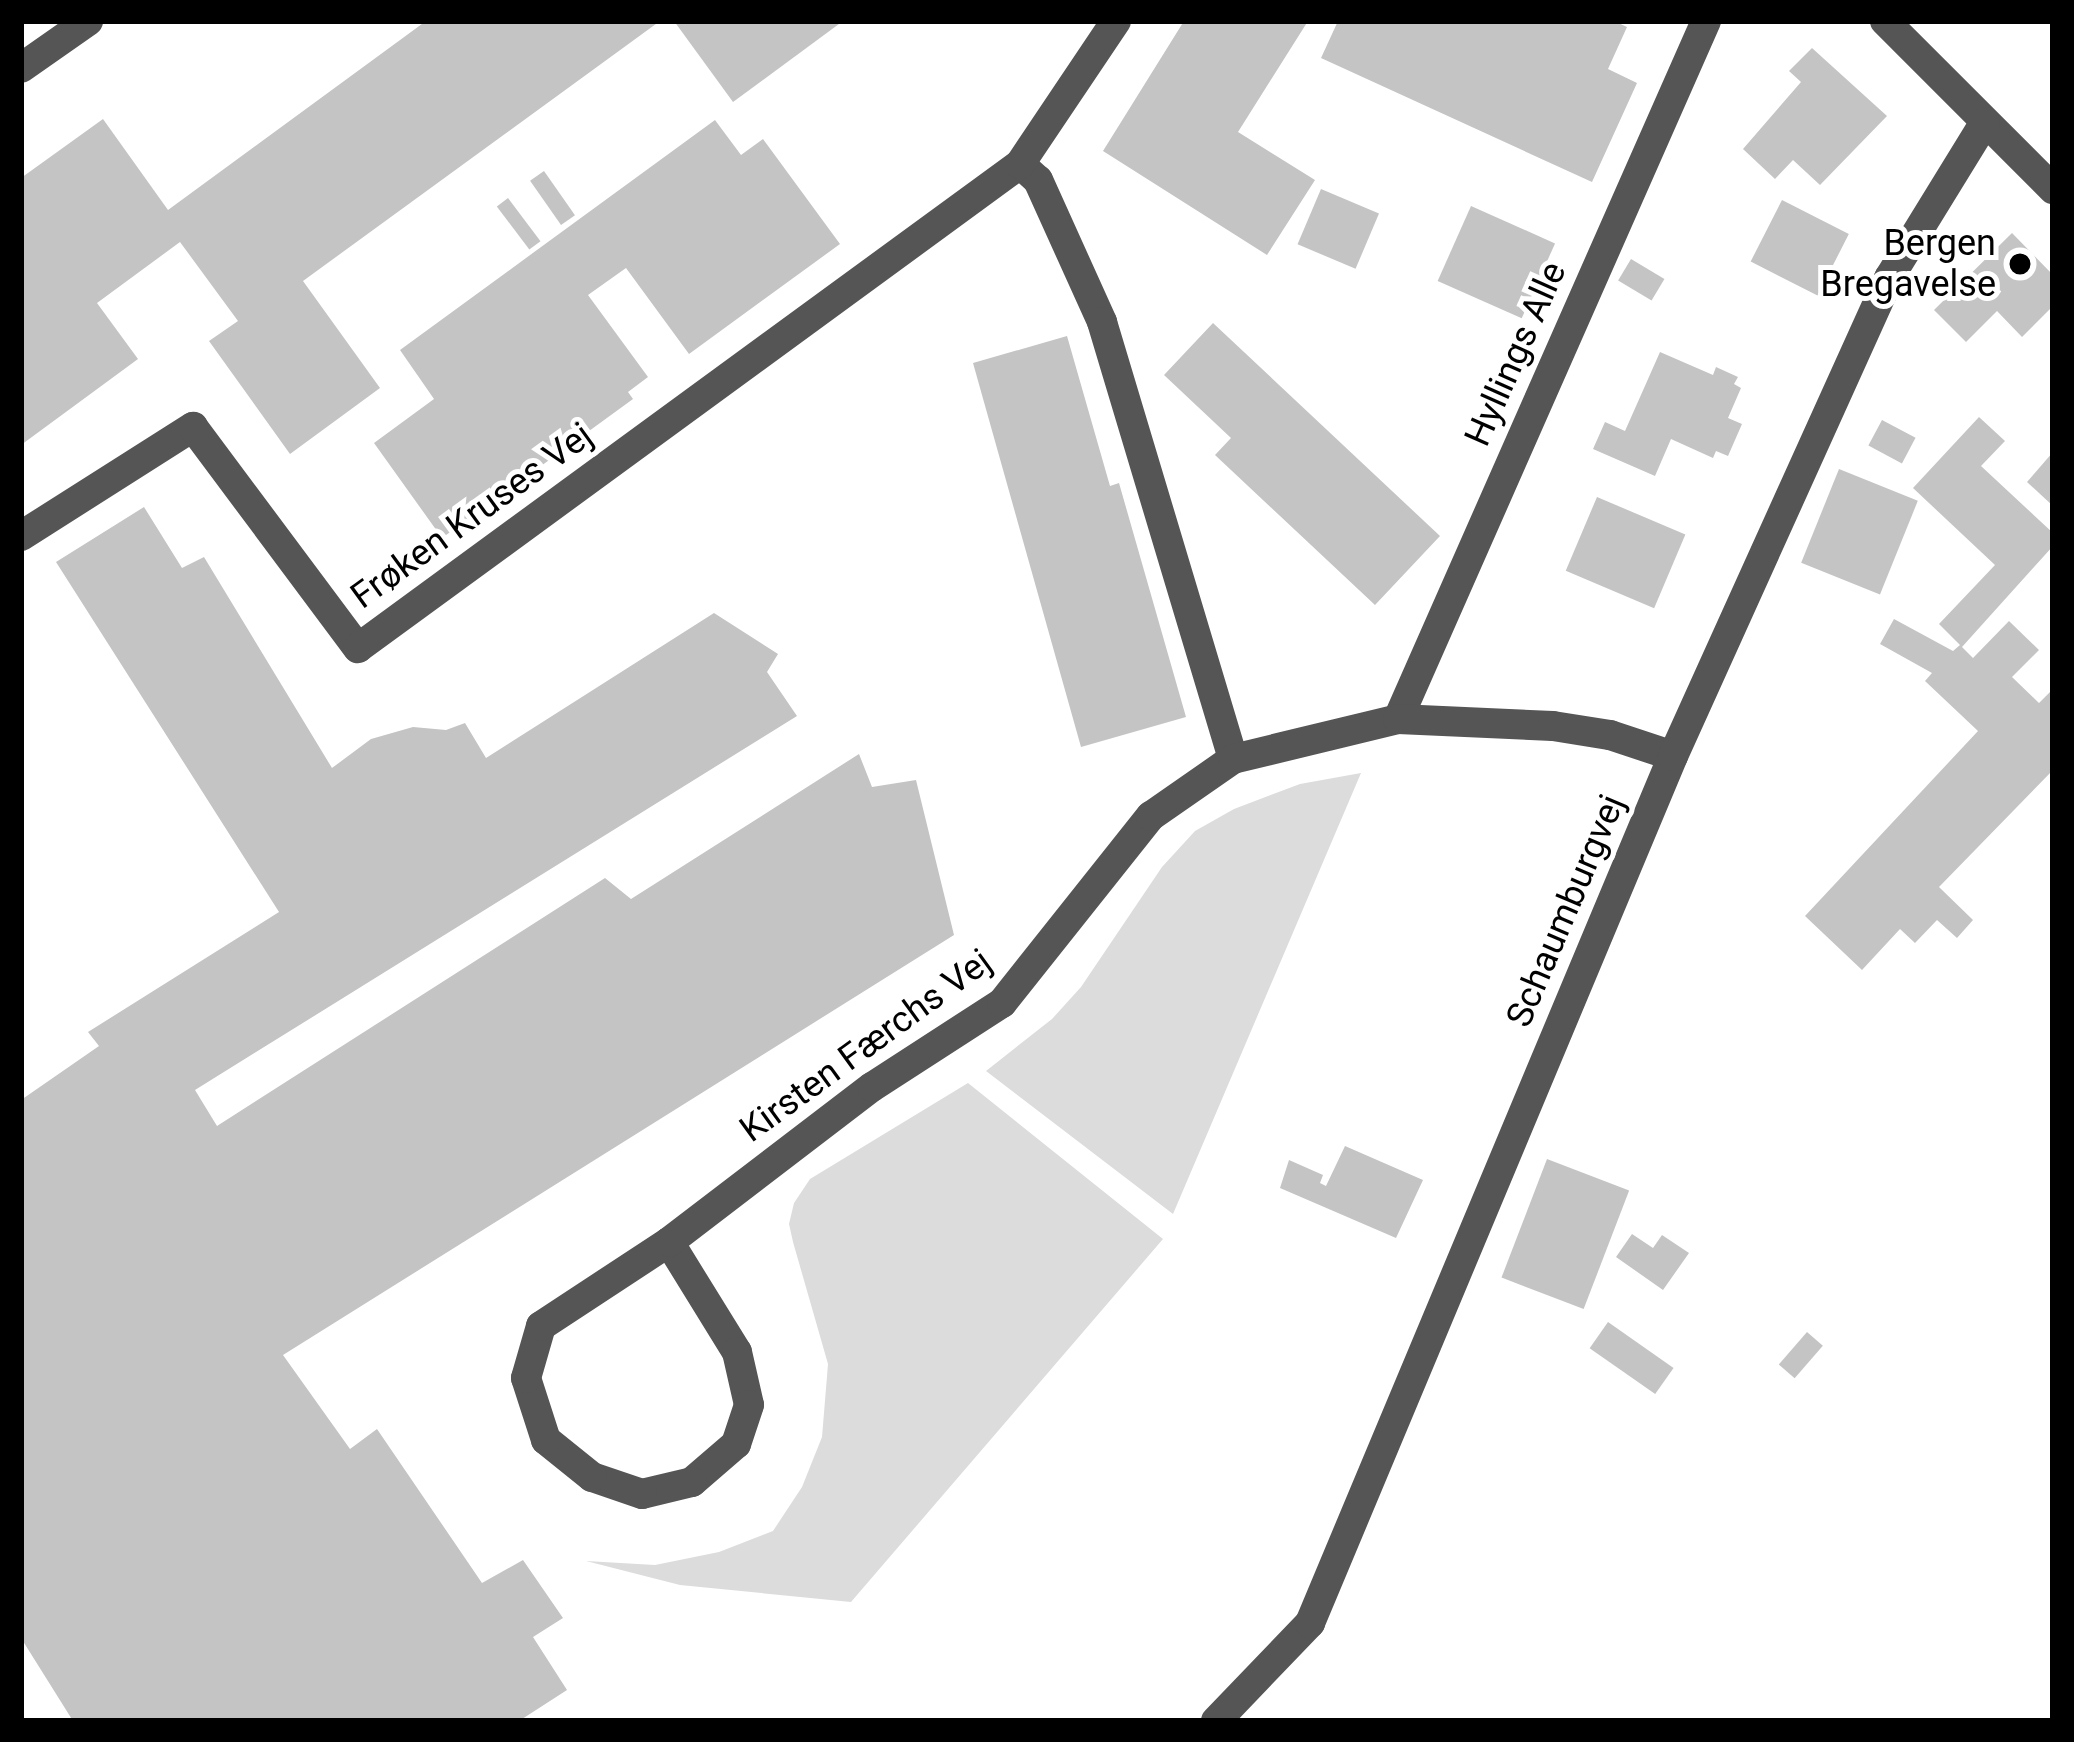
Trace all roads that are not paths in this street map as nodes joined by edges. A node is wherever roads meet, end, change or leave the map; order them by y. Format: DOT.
graph roads {
  1 [pos="88,21"];
  2 [pos="1116,21"];
  3 [pos="1706,21"];
  4 [pos="1885,21"];
  5 [pos="21,68"];
  6 [pos="1985,122"];
  7 [pos="1020,164"];
  8 [pos="2053,190"];
  9 [pos="21,536"];
  10 [pos="1398,719"];
  11 [pos="1672,756"];
  12 [pos="1233,759"];
  13 [pos="668,1242"];
  14 [pos="1216,1721"];
  1 -- 5 [label="street"];
  2 -- 7 [label="street, Frøken Kruses Vej"];
  3 -- 10 [label="street, Hyllings Alle"];
  4 -- 6 [label="street"];
  6 -- 8 [label="street"];
  6 -- 11 [label="street, Schaumburgvej"];
  7 -- 9 [label="street, Frøken Kruses Vej"];
  7 -- 12 [label="street"];
  10 -- 11 [label="street, Kirsten Færchs Vej"];
  10 -- 12 [label="street, Kirsten Færchs Vej"];
  11 -- 14 [label="street, Schaumburgvej"];
  12 -- 13 [label="street, Kirsten Færchs Vej"];
  13 -- 13 [label="street, Kirsten Færchs Vej"];
}
